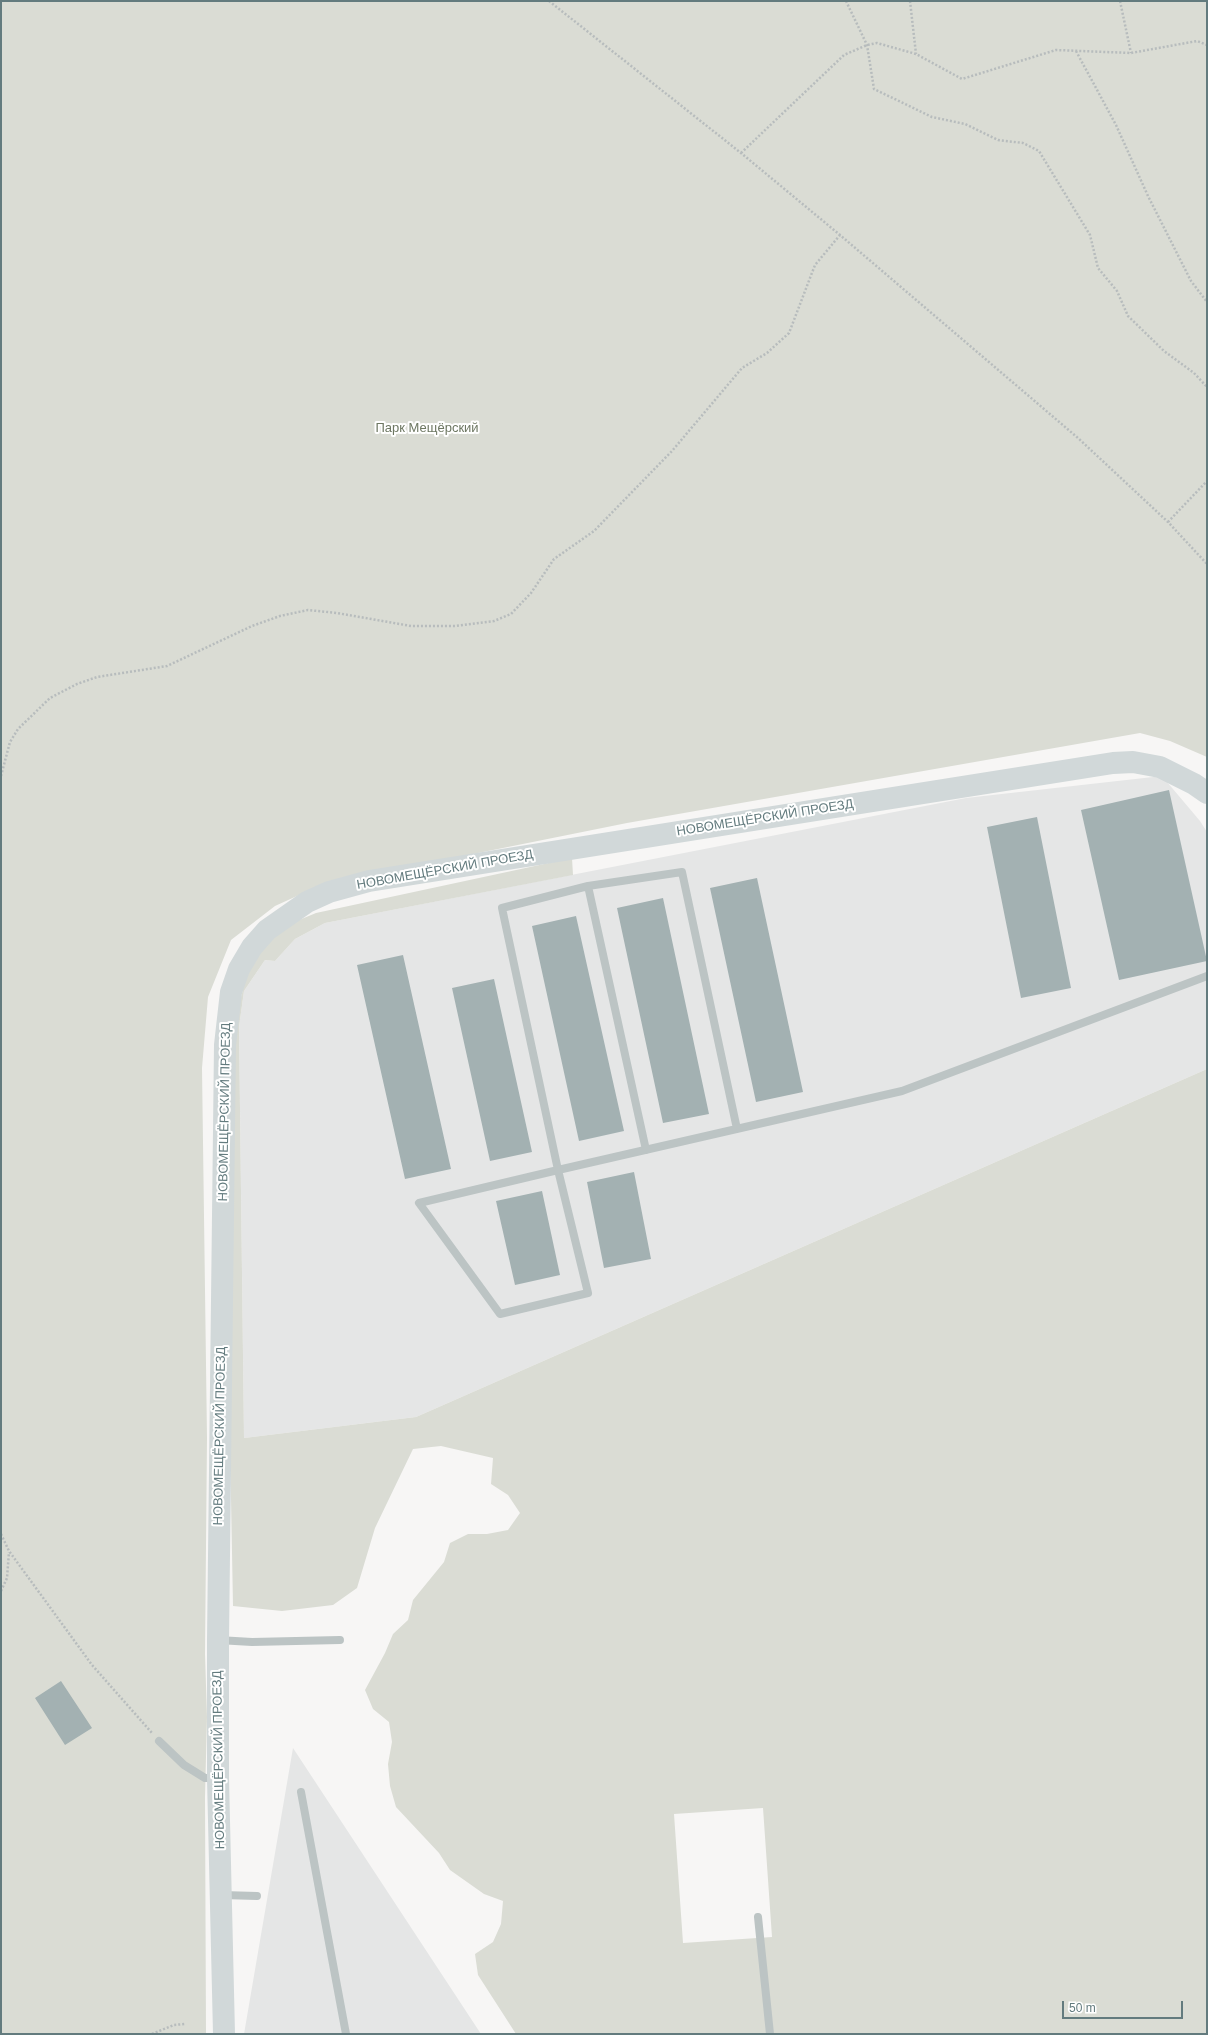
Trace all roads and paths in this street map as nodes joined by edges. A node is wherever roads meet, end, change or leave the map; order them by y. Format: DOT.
graph roads {
  1 [pos="550,1"];
  2 [pos="846,1"];
  3 [pos="910,1"];
  4 [pos="1120,1"];
  5 [pos="867,45"];
  6 [pos="1207,45"];
  7 [pos="1076,51"];
  8 [pos="1132,52"];
  9 [pos="916,54"];
  10 [pos="741,153"];
  11 [pos="840,235"];
  12 [pos="1207,302"];
  13 [pos="1207,387"];
  14 [pos="1207,481"];
  15 [pos="1168,522"];
  16 [pos="1207,564"];
  17 [pos="1,776"];
  18 [pos="1207,793"];
  19 [pos="588,886"];
  20 [pos="1207,976"];
  21 [pos="737,1129"];
  22 [pos="646,1150"];
  23 [pos="558,1170"];
  24 [pos="1,1534"];
  25 [pos="9,1551"];
  26 [pos="1,1591"];
  27 [pos="218,1640"];
  28 [pos="340,1640"];
  29 [pos="159,1741"];
  30 [pos="218,1778"];
  31 [pos="301,1792"];
  32 [pos="221,1895"];
  33 [pos="257,1896"];
  34 [pos="758,1917"];
  35 [pos="184,2024"];
  36 [pos="152,2034"];
  37 [pos="224,2034"];
  38 [pos="346,2034"];
  39 [pos="770,2034"];
  1 -- 10 [label="path"];
  2 -- 5 [label="path"];
  3 -- 9 [label="path"];
  4 -- 8 [label="path"];
  5 -- 9 [label="path"];
  5 -- 10 [label="path"];
  5 -- 13 [label="path"];
  6 -- 8 [label="path"];
  7 -- 8 [label="path"];
  7 -- 9 [label="path"];
  7 -- 12 [label="path"];
  10 -- 11 [label="path"];
  11 -- 15 [label="path"];
  11 -- 17 [label="path"];
  14 -- 15 [label="path"];
  15 -- 16 [label="path"];
  18 -- 27 [label="street, НОВОМЕЩЁРСКИЙ ПРОЕЗД"];
  19 -- 21 [label="lane"];
  19 -- 22 [label="lane"];
  19 -- 23 [label="lane"];
  20 -- 21 [label="lane"];
  21 -- 22 [label="lane"];
  22 -- 23 [label="lane"];
  23 -- 23 [label="lane"];
  24 -- 25 [label="path"];
  25 -- 26 [label="path"];
  25 -- 29 [label="path"];
  27 -- 28 [label="lane"];
  27 -- 30 [label="street, НОВОМЕЩЁРСКИЙ ПРОЕЗД"];
  29 -- 30 [label="lane"];
  30 -- 32 [label="street, НОВОМЕЩЁРСКИЙ ПРОЕЗД"];
  31 -- 38 [label="lane"];
  32 -- 33 [label="lane"];
  32 -- 37 [label="street, НОВОМЕЩЁРСКИЙ ПРОЕЗД"];
  34 -- 39 [label="lane"];
  35 -- 36 [label="path"];
}
